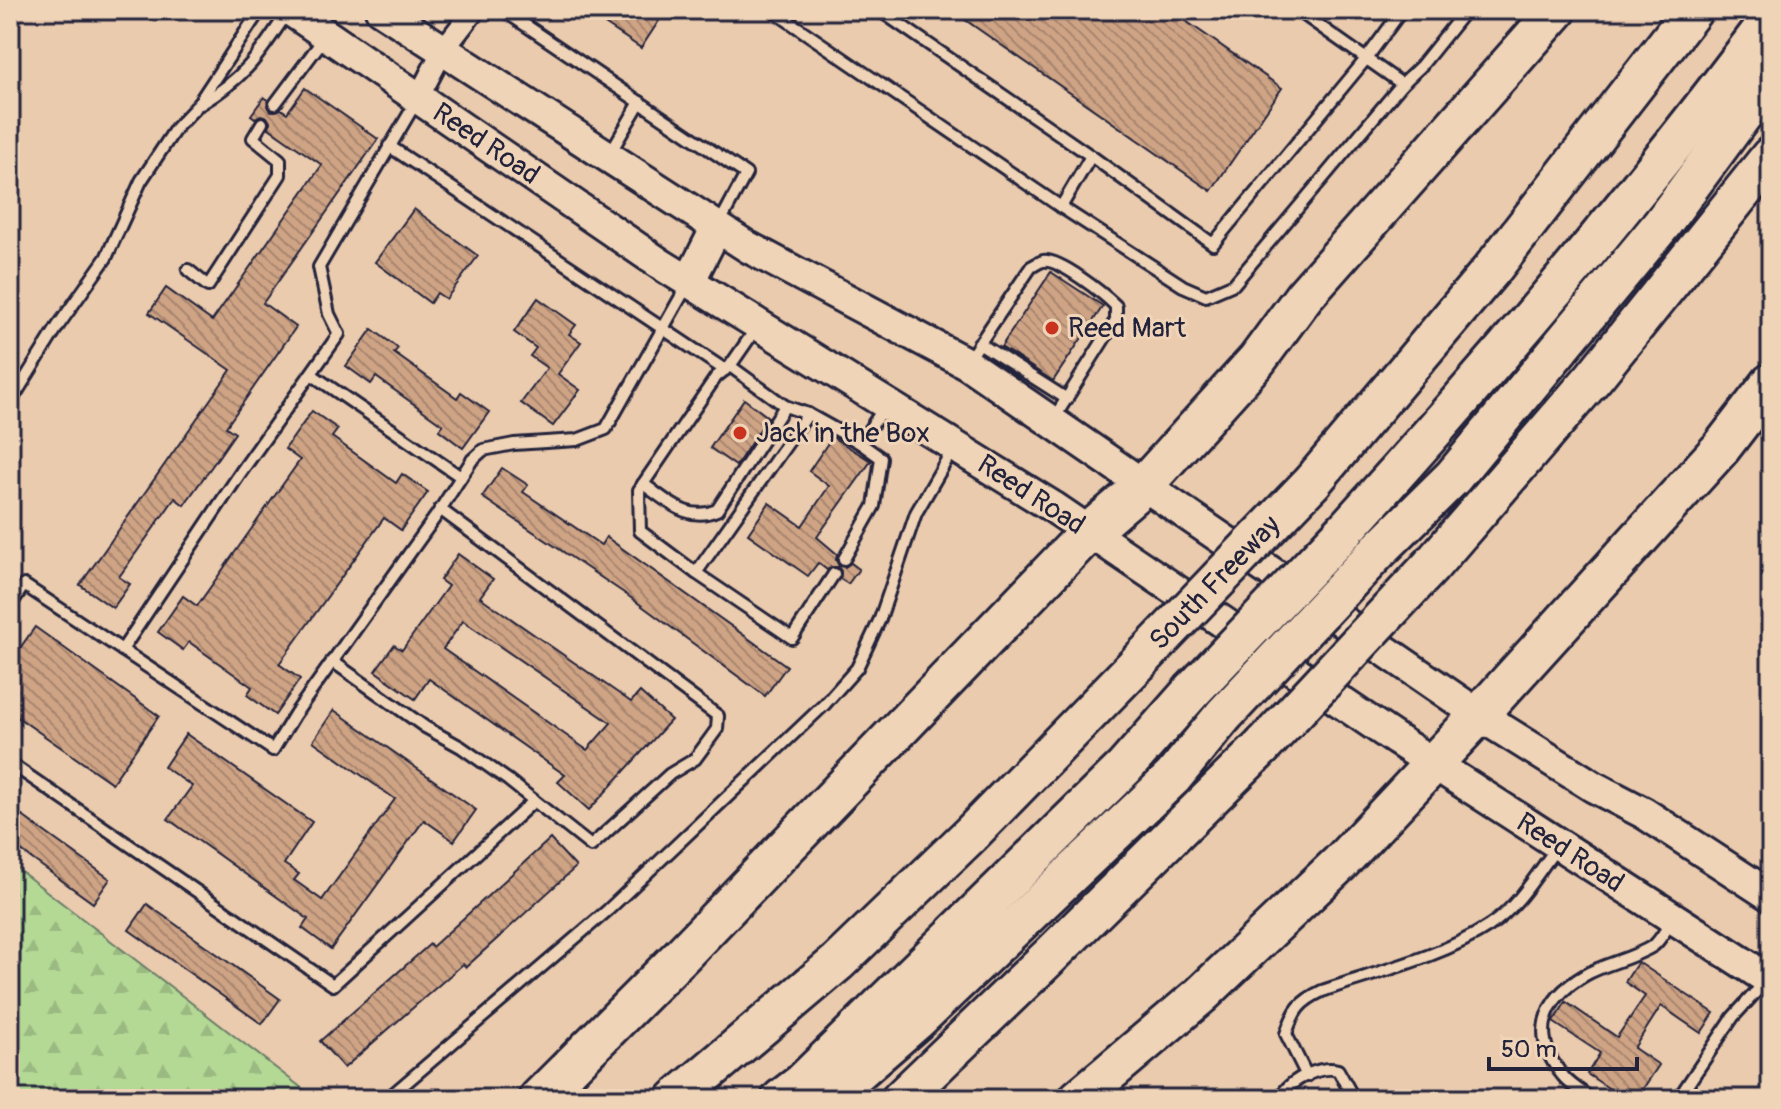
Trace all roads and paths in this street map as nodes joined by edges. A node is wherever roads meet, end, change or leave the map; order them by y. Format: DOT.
graph roads {
  1 [pos="260,10"];
  2 [pos="289,10"];
  3 [pos="381,10"];
  4 [pos="474,10"];
  5 [pos="503,10"];
  6 [pos="772,10"];
  7 [pos="879,10"];
  8 [pos="1297,10"];
  9 [pos="1402,10"];
  10 [pos="1466,10"];
  11 [pos="1557,10"];
  12 [pos="1693,10"];
  13 [pos="1771,18"];
  14 [pos="326,35"];
  15 [pos="443,50"];
  16 [pos="1366,59"];
  17 [pos="1771,76"];
  18 [pos="1402,84"];
  19 [pos="418,98"];
  20 [pos="640,102"];
  21 [pos="275,104"];
  22 [pos="196,107"];
  23 [pos="262,123"];
  24 [pos="389,146"];
  25 [pos="1091,156"];
  26 [pos="1771,156"];
  27 [pos="608,157"];
  28 [pos="1061,207"];
  29 [pos="717,227"];
  30 [pos="188,270"];
  31 [pos="689,282"];
  32 [pos="759,325"];
  33 [pos="662,330"];
  34 [pos="973,353"];
  35 [pos="728,368"];
  36 [pos="311,374"];
  37 [pos="1771,383"];
  38 [pos="10,403"];
  39 [pos="887,404"];
  40 [pos="785,406"];
  41 [pos="1060,410"];
  42 [pos="808,414"];
  43 [pos="860,443"];
  44 [pos="955,446"];
  45 [pos="461,477"];
  46 [pos="643,484"];
  47 [pos="1144,485"];
  48 [pos="440,509"];
  49 [pos="1089,532"];
  50 [pos="844,559"];
  51 [pos="696,573"];
  52 [pos="834,574"];
  53 [pos="10,606"];
  54 [pos="122,650"];
  55 [pos="332,661"];
  56 [pos="1479,715"];
  57 [pos="10,763"];
  58 [pos="1431,763"];
  59 [pos="534,801"];
  60 [pos="1558,845"];
  61 [pos="1771,896"];
  62 [pos="1673,920"];
  63 [pos="1770,978"];
  64 [pos="1307,1076"];
  65 [pos="1352,1098"];
  66 [pos="387,1099"];
  67 [pos="538,1099"];
  68 [pos="676,1099"];
  69 [pos="781,1099"];
  70 [pos="826,1099"];
  71 [pos="901,1099"];
  72 [pos="1078,1099"];
  73 [pos="1285,1099"];
  74 [pos="1592,1099"];
  75 [pos="1678,1099"];
  1 -- 22 [label="lane"];
  2 -- 14 [label="street, Reed Road"];
  2 -- 22 [label="lane"];
  3 -- 15 [label="street, Reed Road"];
  4 -- 15 [label="street"];
  5 -- 20 [label="lane"];
  6 -- 28 [label="lane"];
  7 -- 25 [label="lane"];
  8 -- 16 [label="lane"];
  9 -- 16 [label="lane"];
  10 -- 18 [label="lane"];
  11 -- 47 [label="highway"];
  12 -- 68 [label="highway, South Freeway, bridge"];
  13 -- 69 [label="highway, bridge"];
  14 -- 19 [label="street, Reed Road"];
  14 -- 21 [label="lane"];
  15 -- 19 [label="street"];
  15 -- 27 [label="street, Reed Road"];
  16 -- 18 [label="lane"];
  16 -- 25 [label="lane"];
  17 -- 70 [label="highway, bridge"];
  18 -- 28 [label="lane"];
  19 -- 24 [label="lane"];
  19 -- 31 [label="street, Reed Road"];
  20 -- 27 [label="lane"];
  20 -- 29 [label="lane"];
  22 -- 38 [label="lane"];
  23 -- 30 [label="lane"];
  24 -- 33 [label="lane"];
  24 -- 36 [label="lane"];
  25 -- 28 [label="lane"];
  26 -- 71 [label="highway, bridge"];
  27 -- 29 [label="street, Reed Road"];
  29 -- 31 [label="street"];
  29 -- 34 [label="street, Reed Road"];
  31 -- 32 [label="street, Reed Road"];
  31 -- 33 [label="lane"];
  32 -- 35 [label="lane"];
  32 -- 39 [label="street, Reed Road"];
  33 -- 35 [label="lane"];
  33 -- 45 [label="lane"];
  34 -- 41 [label="street, Reed Road"];
  34 -- 41 [label="lane"];
  35 -- 40 [label="lane"];
  35 -- 46 [label="lane"];
  36 -- 45 [label="lane"];
  36 -- 54 [label="lane"];
  37 -- 56 [label="highway"];
  39 -- 43 [label="lane"];
  39 -- 44 [label="street, Reed Road"];
  40 -- 42 [label="lane"];
  40 -- 46 [label="lane"];
  41 -- 47 [label="street, Reed Road"];
  42 -- 43 [label="lane"];
  42 -- 51 [label="lane"];
  43 -- 50 [label="lane"];
  44 -- 49 [label="street, Reed Road"];
  44 -- 66 [label="lane"];
  45 -- 48 [label="lane"];
  46 -- 51 [label="lane"];
  47 -- 49 [label="highway"];
  47 -- 56 [label="street, Reed Road"];
  48 -- 55 [label="lane"];
  48 -- 59 [label="lane"];
  49 -- 58 [label="street, Reed Road"];
  49 -- 67 [label="highway"];
  51 -- 52 [label="lane"];
  53 -- 54 [label="lane"];
  54 -- 55 [label="lane"];
  55 -- 59 [label="lane"];
  56 -- 58 [label="highway"];
  56 -- 61 [label="street, Reed Road"];
  57 -- 59 [label="lane"];
  58 -- 60 [label="street, Reed Road"];
  58 -- 72 [label="highway"];
  60 -- 62 [label="street, Reed Road"];
  60 -- 64 [label="lane"];
  62 -- 63 [label="street, Reed Road"];
  62 -- 74 [label="lane"];
  63 -- 75 [label="lane"];
  64 -- 65 [label="lane"];
  64 -- 73 [label="lane"];
}
